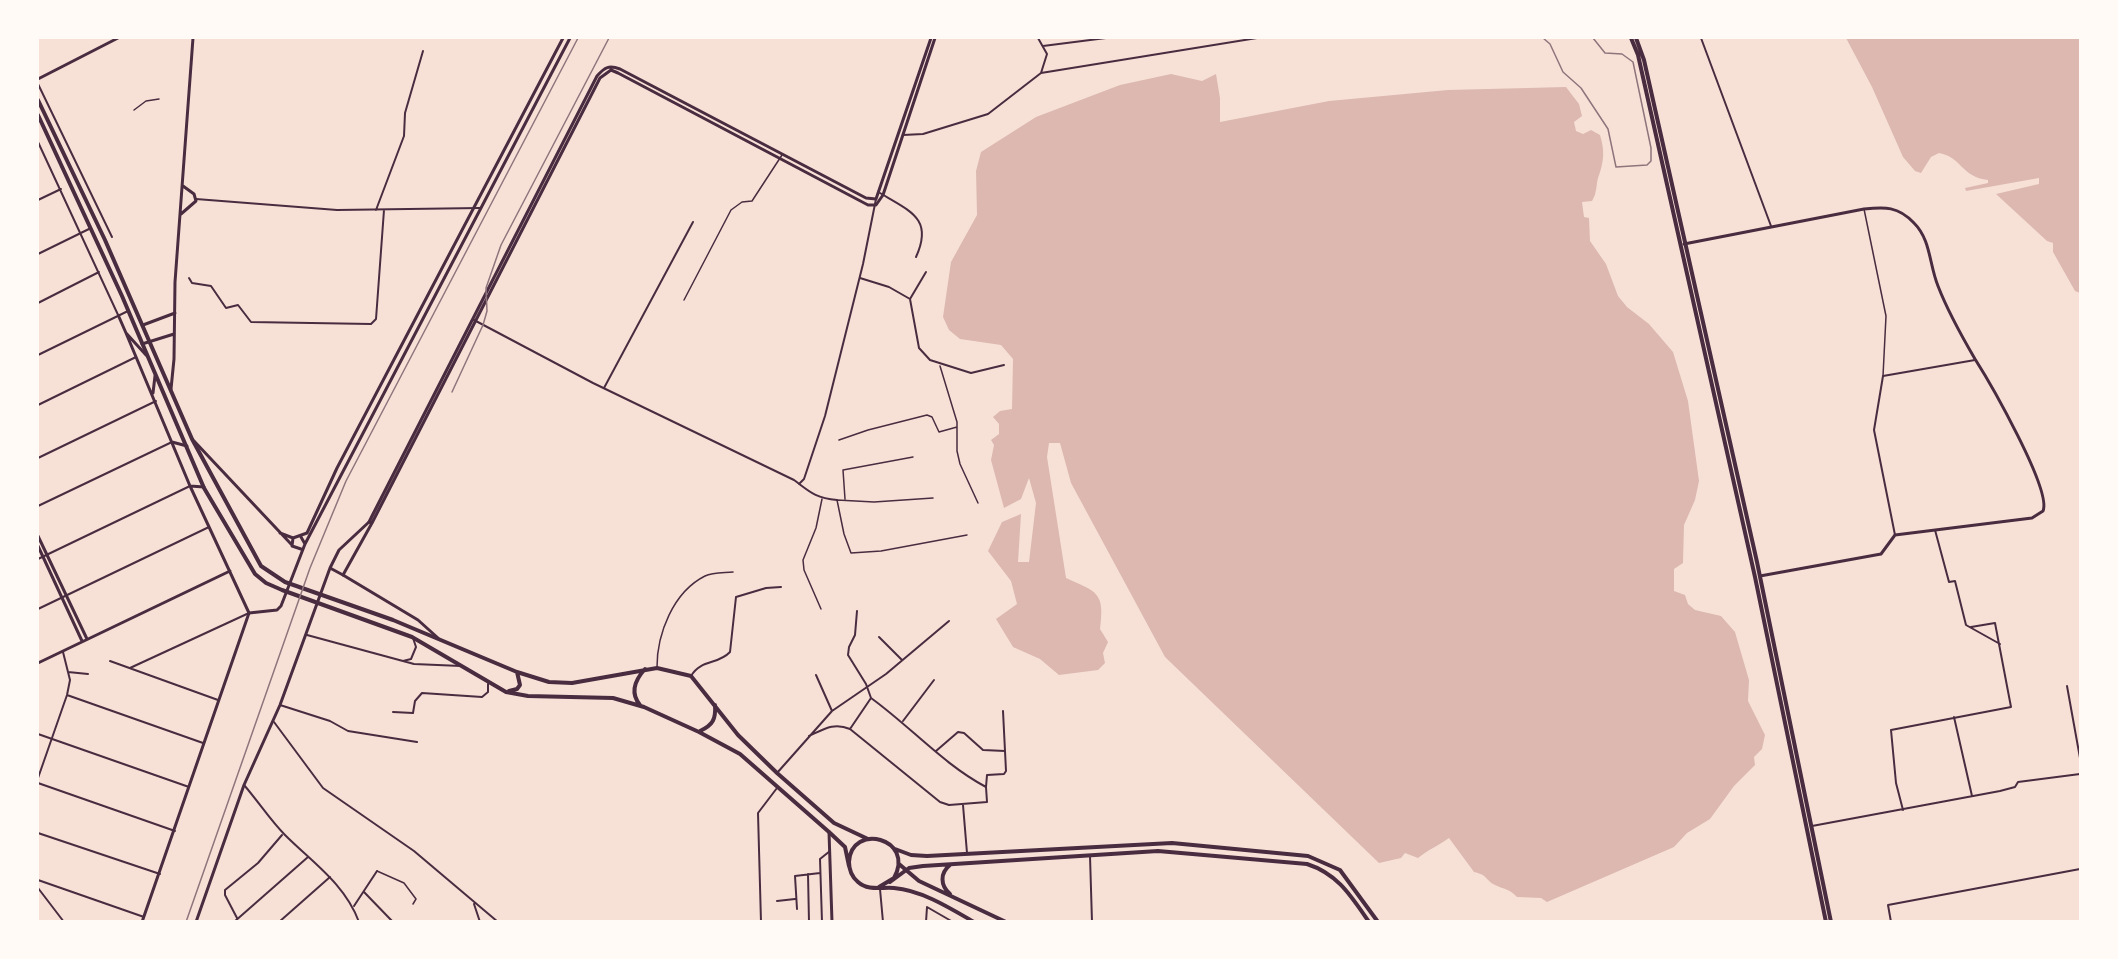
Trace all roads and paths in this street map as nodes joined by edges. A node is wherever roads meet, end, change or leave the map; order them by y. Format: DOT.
graph roads {
  1 [pos="118,38"];
  2 [pos="194,38"];
  3 [pos="563,38"];
  4 [pos="570,38"];
  5 [pos="933,38"];
  6 [pos="1038,38"];
  7 [pos="1106,38"];
  8 [pos="1257,38"];
  9 [pos="1631,38"];
  10 [pos="1636,38"];
  11 [pos="1701,38"];
  12 [pos="1043,46"];
  13 [pos="423,51"];
  14 [pos="1041,73"];
  15 [pos="38,79"];
  16 [pos="38,84"];
  17 [pos="159,99"];
  18 [pos="38,100"];
  19 [pos="134,110"];
  20 [pos="38,115"];
  21 [pos="903,135"];
  22 [pos="38,142"];
  23 [pos="39,148"];
  24 [pos="781,156"];
  25 [pos="183,185"];
  26 [pos="61,189"];
  27 [pos="192,193"];
  28 [pos="881,194"];
  29 [pos="182,198"];
  30 [pos="196,199"];
  31 [pos="876,199"];
  32 [pos="38,200"];
  33 [pos="876,205"];
  34 [pos="190,207"];
  35 [pos="474,208"];
  36 [pos="480,208"];
  37 [pos="1864,209"];
  38 [pos="376,210"];
  39 [pos="384,210"];
  40 [pos="180,215"];
  41 [pos="693,222"];
  42 [pos="1771,226"];
  43 [pos="91,228"];
  44 [pos="81,233"];
  45 [pos="112,237"];
  46 [pos="1684,244"];
  47 [pos="38,254"];
  48 [pos="916,257"];
  49 [pos="99,272"];
  50 [pos="926,272"];
  51 [pos="189,278"];
  52 [pos="860,278"];
  53 [pos="910,299"];
  54 [pos="684,300"];
  55 [pos="38,303"];
  56 [pos="128,311"];
  57 [pos="175,313"];
  58 [pos="119,317"];
  59 [pos="473,320"];
  60 [pos="142,325"];
  61 [pos="126,333"];
  62 [pos="174,334"];
  63 [pos="149,343"];
  64 [pos="141,344"];
  65 [pos="38,355"];
  66 [pos="136,357"];
  67 [pos="147,357"];
  68 [pos="1976,360"];
  69 [pos="1004,365"];
  70 [pos="940,366"];
  71 [pos="155,376"];
  72 [pos="1882,376"];
  73 [pos="604,388"];
  74 [pos="171,389"];
  75 [pos="153,395"];
  76 [pos="156,401"];
  77 [pos="38,405"];
  78 [pos="957,427"];
  79 [pos="192,439"];
  80 [pos="839,441"];
  81 [pos="172,442"];
  82 [pos="187,446"];
  83 [pos="209,456"];
  84 [pos="913,457"];
  85 [pos="38,458"];
  86 [pos="202,459"];
  87 [pos="799,484"];
  88 [pos="190,486"];
  89 [pos="204,488"];
  90 [pos="933,498"];
  91 [pos="822,499"];
  92 [pos="837,500"];
  93 [pos="845,500"];
  94 [pos="978,503"];
  95 [pos="38,506"];
  96 [pos="371,523"];
  97 [pos="209,527"];
  98 [pos="1935,530"];
  99 [pos="280,533"];
  100 [pos="967,535"];
  101 [pos="1895,535"];
  102 [pos="38,536"];
  103 [pos="300,536"];
  104 [pos="293,538"];
  105 [pos="305,544"];
  106 [pos="38,546"];
  107 [pos="292,546"];
  108 [pos="302,548"];
  109 [pos="45,556"];
  110 [pos="38,559"];
  111 [pos="296,561"];
  112 [pos="330,568"];
  113 [pos="230,571"];
  114 [pos="733,572"];
  115 [pos="343,575"];
  116 [pos="1758,576"];
  117 [pos="781,586"];
  118 [pos="66,595"];
  119 [pos="62,597"];
  120 [pos="38,609"];
  121 [pos="821,609"];
  122 [pos="857,610"];
  123 [pos="249,613"];
  124 [pos="418,620"];
  125 [pos="949,621"];
  126 [pos="1971,627"];
  127 [pos="415,629"];
  128 [pos="307,635"];
  129 [pos="412,637"];
  130 [pos="879,637"];
  131 [pos="438,638"];
  132 [pos="84,640"];
  133 [pos="2000,644"];
  134 [pos="63,651"];
  135 [pos="395,660"];
  136 [pos="902,660"];
  137 [pos="110,661"];
  138 [pos="38,663"];
  139 [pos="464,667"];
  140 [pos="130,668"];
  141 [pos="657,668"];
  142 [pos="646,669"];
  143 [pos="68,672"];
  144 [pos="517,672"];
  145 [pos="88,674"];
  146 [pos="816,675"];
  147 [pos="691,676"];
  148 [pos="934,680"];
  149 [pos="487,681"];
  150 [pos="2067,686"];
  151 [pos="868,688"];
  152 [pos="506,692"];
  153 [pos="67,695"];
  154 [pos="871,698"];
  155 [pos="218,700"];
  156 [pos="715,704"];
  157 [pos="280,705"];
  158 [pos="644,707"];
  159 [pos="832,711"];
  160 [pos="1004,711"];
  161 [pos="393,712"];
  162 [pos="1954,717"];
  163 [pos="273,721"];
  164 [pos="903,721"];
  165 [pos="850,729"];
  166 [pos="699,732"];
  167 [pos="38,734"];
  168 [pos="809,736"];
  169 [pos="52,740"];
  170 [pos="417,742"];
  171 [pos="203,743"];
  172 [pos="936,751"];
  173 [pos="1005,751"];
  174 [pos="2080,758"];
  175 [pos="777,772"];
  176 [pos="2080,774"];
  177 [pos="38,778"];
  178 [pos="38,783"];
  179 [pos="244,784"];
  180 [pos="189,787"];
  181 [pos="986,787"];
  182 [pos="777,788"];
  183 [pos="1972,796"];
  184 [pos="963,805"];
  185 [pos="1903,810"];
  186 [pos="1812,826"];
  187 [pos="1807,828"];
  188 [pos="175,831"];
  189 [pos="38,832"];
  190 [pos="830,832"];
  191 [pos="283,834"];
  192 [pos="868,839"];
  193 [pos="1089,846"];
  194 [pos="895,849"];
  195 [pos="830,851"];
  196 [pos="968,853"];
  197 [pos="1090,854"];
  198 [pos="308,856"];
  199 [pos="968,862"];
  200 [pos="952,863"];
  201 [pos="899,864"];
  202 [pos="849,866"];
  203 [pos="2080,869"];
  204 [pos="376,871"];
  205 [pos="904,871"];
  206 [pos="160,873"];
  207 [pos="820,873"];
  208 [pos="808,874"];
  209 [pos="330,877"];
  210 [pos="38,880"];
  211 [pos="890,882"];
  212 [pos="879,887"];
  213 [pos="38,888"];
  214 [pos="364,892"];
  215 [pos="1359,893"];
  216 [pos="952,896"];
  217 [pos="796,899"];
  218 [pos="1353,899"];
  219 [pos="777,901"];
  220 [pos="474,902"];
  221 [pos="413,904"];
  222 [pos="353,907"];
  223 [pos="797,909"];
  224 [pos="237,918"];
  225 [pos="143,919"];
  226 [pos="64,921"];
  227 [pos="196,921"];
  228 [pos="234,921"];
  229 [pos="279,921"];
  230 [pos="359,921"];
  231 [pos="393,921"];
  232 [pos="480,921"];
  233 [pos="498,921"];
  234 [pos="761,921"];
  235 [pos="809,921"];
  236 [pos="822,921"];
  237 [pos="832,921"];
  238 [pos="883,921"];
  239 [pos="926,921"];
  240 [pos="953,921"];
  241 [pos="974,921"];
  242 [pos="1005,921"];
  243 [pos="1092,921"];
  244 [pos="1368,921"];
  245 [pos="1378,921"];
  246 [pos="1826,921"];
  247 [pos="1831,921"];
  248 [pos="1891,921"];
  1 -- 15 [label="main road"];
  2 -- 25 [label="main road"];
  3 -- 35 [label="main road"];
  4 -- 36 [label="main road"];
  5 -- 21 [label="main road"];
  5 -- 28 [label="main road"];
  6 -- 12 [label="street"];
  7 -- 12 [label="street"];
  8 -- 14 [label="street"];
  9 -- 116 [label="main road"];
  10 -- 46 [label="main road"];
  11 -- 42 [label="street"];
  12 -- 14 [label="street"];
  13 -- 38 [label="street"];
  14 -- 21 [label="street"];
  16 -- 45 [label="street"];
  17 -- 19 [label="lane"];
  18 -- 60 [label="main road"];
  20 -- 43 [label="main road"];
  21 -- 28 [label="main road"];
  22 -- 23 [label="street"];
  23 -- 26 [label="street"];
  24 -- 31 [label="main road"];
  24 -- 33 [label="main road"];
  24 -- 54 [label="lane"];
  24 -- 59 [label="main road"];
  25 -- 27 [label="main road"];
  25 -- 29 [label="main road"];
  26 -- 32 [label="street"];
  26 -- 44 [label="street"];
  27 -- 29 [label="main road"];
  27 -- 30 [label="main road"];
  28 -- 31 [label="main road"];
  28 -- 33 [label="main road"];
  28 -- 48 [label="street"];
  29 -- 34 [label="main road"];
  29 -- 40 [label="main road"];
  30 -- 34 [label="main road"];
  30 -- 38 [label="street"];
  31 -- 33 [label="street"];
  33 -- 52 [label="street"];
  34 -- 40 [label="main road"];
  35 -- 36 [label="street"];
  35 -- 39 [label="street"];
  35 -- 103 [label="main road"];
  36 -- 105 [label="main road"];
  37 -- 42 [label="main road"];
  37 -- 68 [label="main road"];
  37 -- 72 [label="lane"];
  38 -- 39 [label="street"];
  39 -- 51 [label="street"];
  40 -- 57 [label="main road"];
  41 -- 73 [label="street"];
  42 -- 46 [label="main road"];
  43 -- 44 [label="street"];
  43 -- 56 [label="main road"];
  44 -- 47 [label="street"];
  44 -- 49 [label="street"];
  46 -- 116 [label="main road"];
  49 -- 55 [label="street"];
  49 -- 58 [label="street"];
  50 -- 53 [label="street"];
  52 -- 53 [label="street"];
  52 -- 87 [label="street"];
  53 -- 70 [label="street"];
  56 -- 58 [label="street"];
  56 -- 64 [label="main road"];
  57 -- 60 [label="main road"];
  57 -- 62 [label="main road"];
  58 -- 61 [label="main road"];
  58 -- 65 [label="street"];
  59 -- 73 [label="street"];
  59 -- 96 [label="main road"];
  60 -- 63 [label="main road"];
  61 -- 66 [label="main road"];
  61 -- 67 [label="main road"];
  62 -- 63 [label="main road"];
  62 -- 74 [label="main road"];
  63 -- 64 [label="main road"];
  63 -- 74 [label="main road"];
  64 -- 67 [label="main road"];
  66 -- 75 [label="main road"];
  66 -- 77 [label="street"];
  67 -- 71 [label="main road"];
  68 -- 72 [label="street"];
  68 -- 98 [label="main road"];
  69 -- 70 [label="street"];
  70 -- 78 [label="lane"];
  71 -- 75 [label="main road"];
  71 -- 82 [label="main road"];
  72 -- 101 [label="street"];
  73 -- 87 [label="street"];
  74 -- 79 [label="main road"];
  75 -- 76 [label="main road"];
  76 -- 81 [label="main road"];
  76 -- 85 [label="street"];
  78 -- 80 [label="lane"];
  78 -- 94 [label="lane"];
  79 -- 83 [label="main road"];
  79 -- 86 [label="main road"];
  81 -- 82 [label="main road"];
  81 -- 88 [label="main road"];
  81 -- 95 [label="street"];
  82 -- 89 [label="main road"];
  83 -- 86 [label="main road"];
  83 -- 99 [label="main road"];
  84 -- 93 [label="lane"];
  86 -- 127 [label="main road"];
  87 -- 91 [label="street"];
  88 -- 89 [label="main road"];
  88 -- 97 [label="main road"];
  88 -- 109 [label="street"];
  89 -- 129 [label="main road"];
  90 -- 93 [label="lane"];
  91 -- 92 [label="street"];
  91 -- 121 [label="lane"];
  92 -- 93 [label="lane"];
  92 -- 100 [label="lane"];
  96 -- 112 [label="main road"];
  96 -- 115 [label="main road"];
  97 -- 113 [label="main road"];
  97 -- 118 [label="street"];
  98 -- 101 [label="main road"];
  98 -- 126 [label="street"];
  99 -- 104 [label="main road"];
  99 -- 107 [label="main road"];
  101 -- 116 [label="main road"];
  102 -- 109 [label="main road"];
  103 -- 104 [label="main road"];
  103 -- 105 [label="main road"];
  104 -- 107 [label="main road"];
  105 -- 108 [label="main road"];
  106 -- 109 [label="main road"];
  107 -- 108 [label="main road"];
  107 -- 111 [label="main road"];
  108 -- 111 [label="main road"];
  109 -- 110 [label="street"];
  109 -- 118 [label="main road"];
  109 -- 119 [label="main road"];
  111 -- 123 [label="main road"];
  112 -- 115 [label="main road"];
  112 -- 128 [label="main road"];
  113 -- 123 [label="main road"];
  113 -- 132 [label="main road"];
  114 -- 141 [label="lane"];
  115 -- 124 [label="main road"];
  116 -- 186 [label="main road"];
  116 -- 187 [label="main road"];
  117 -- 147 [label="street"];
  118 -- 119 [label="street"];
  118 -- 132 [label="main road"];
  119 -- 120 [label="street"];
  119 -- 132 [label="main road"];
  122 -- 151 [label="street"];
  123 -- 140 [label="street"];
  123 -- 155 [label="main road"];
  124 -- 127 [label="main road"];
  124 -- 131 [label="main road"];
  125 -- 136 [label="street"];
  126 -- 133 [label="street"];
  126 -- 133 [label="street"];
  127 -- 131 [label="main road"];
  128 -- 135 [label="street"];
  128 -- 157 [label="main road"];
  129 -- 135 [label="street"];
  129 -- 139 [label="main road"];
  130 -- 136 [label="street"];
  131 -- 144 [label="main road"];
  132 -- 134 [label="main road"];
  133 -- 162 [label="street"];
  134 -- 138 [label="main road"];
  134 -- 143 [label="street"];
  135 -- 139 [label="street"];
  136 -- 151 [label="street"];
  137 -- 140 [label="street"];
  139 -- 149 [label="main road"];
  140 -- 155 [label="street"];
  141 -- 142 [label="main road"];
  141 -- 147 [label="main road"];
  142 -- 144 [label="main road"];
  142 -- 158 [label="main road"];
  143 -- 145 [label="street"];
  143 -- 153 [label="street"];
  144 -- 152 [label="main road"];
  146 -- 159 [label="street"];
  147 -- 156 [label="main road"];
  148 -- 164 [label="street"];
  149 -- 152 [label="main road"];
  149 -- 161 [label="street"];
  150 -- 174 [label="street"];
  151 -- 154 [label="street"];
  151 -- 159 [label="street"];
  152 -- 158 [label="main road"];
  153 -- 169 [label="street"];
  153 -- 171 [label="street"];
  154 -- 164 [label="street"];
  154 -- 165 [label="street"];
  155 -- 171 [label="main road"];
  156 -- 166 [label="main road"];
  156 -- 175 [label="main road"];
  157 -- 163 [label="main road"];
  157 -- 170 [label="street"];
  158 -- 166 [label="main road"];
  159 -- 168 [label="street"];
  160 -- 173 [label="street"];
  162 -- 183 [label="street"];
  162 -- 185 [label="street"];
  163 -- 179 [label="main road"];
  163 -- 220 [label="street"];
  164 -- 172 [label="street"];
  165 -- 168 [label="street"];
  165 -- 184 [label="street"];
  166 -- 182 [label="main road"];
  167 -- 169 [label="street"];
  168 -- 175 [label="street"];
  169 -- 177 [label="street"];
  169 -- 180 [label="street"];
  171 -- 180 [label="main road"];
  172 -- 173 [label="street"];
  172 -- 181 [label="street"];
  173 -- 181 [label="street"];
  175 -- 192 [label="main road"];
  176 -- 183 [label="street"];
  178 -- 188 [label="street"];
  179 -- 191 [label="street"];
  179 -- 227 [label="main road"];
  180 -- 188 [label="main road"];
  181 -- 184 [label="street"];
  182 -- 190 [label="main road"];
  182 -- 234 [label="street"];
  183 -- 185 [label="street"];
  184 -- 196 [label="street"];
  185 -- 186 [label="street"];
  186 -- 187 [label="street"];
  186 -- 247 [label="main road"];
  187 -- 246 [label="main road"];
  188 -- 206 [label="main road"];
  189 -- 206 [label="street"];
  190 -- 195 [label="main road"];
  190 -- 202 [label="main road"];
  191 -- 198 [label="street"];
  191 -- 224 [label="street"];
  192 -- 194 [label="main road"];
  192 -- 202 [label="main road"];
  193 -- 196 [label="main road"];
  193 -- 197 [label="main road"];
  193 -- 215 [label="main road"];
  194 -- 196 [label="main road"];
  194 -- 201 [label="main road"];
  195 -- 207 [label="street"];
  195 -- 237 [label="main road"];
  196 -- 199 [label="main road"];
  197 -- 199 [label="main road"];
  197 -- 218 [label="main road"];
  197 -- 243 [label="street"];
  198 -- 209 [label="street"];
  198 -- 224 [label="street"];
  199 -- 200 [label="main road"];
  200 -- 205 [label="main road"];
  200 -- 216 [label="main road"];
  201 -- 205 [label="main road"];
  201 -- 211 [label="main road"];
  202 -- 212 [label="main road"];
  203 -- 248 [label="street"];
  204 -- 214 [label="street"];
  204 -- 221 [label="lane"];
  205 -- 211 [label="main road"];
  205 -- 216 [label="main road"];
  206 -- 225 [label="main road"];
  207 -- 208 [label="street"];
  207 -- 236 [label="street"];
  208 -- 217 [label="street"];
  208 -- 235 [label="street"];
  209 -- 222 [label="street"];
  209 -- 229 [label="street"];
  210 -- 225 [label="street"];
  211 -- 212 [label="main road"];
  212 -- 238 [label="street"];
  212 -- 241 [label="main road"];
  213 -- 226 [label="street"];
  214 -- 222 [label="street"];
  214 -- 231 [label="street"];
  215 -- 218 [label="main road"];
  215 -- 245 [label="main road"];
  216 -- 242 [label="main road"];
  217 -- 219 [label="street"];
  217 -- 223 [label="street"];
  218 -- 244 [label="main road"];
  220 -- 232 [label="street"];
  220 -- 233 [label="street"];
  222 -- 230 [label="street"];
  224 -- 228 [label="street"];
  239 -- 240 [label="street"];
}
